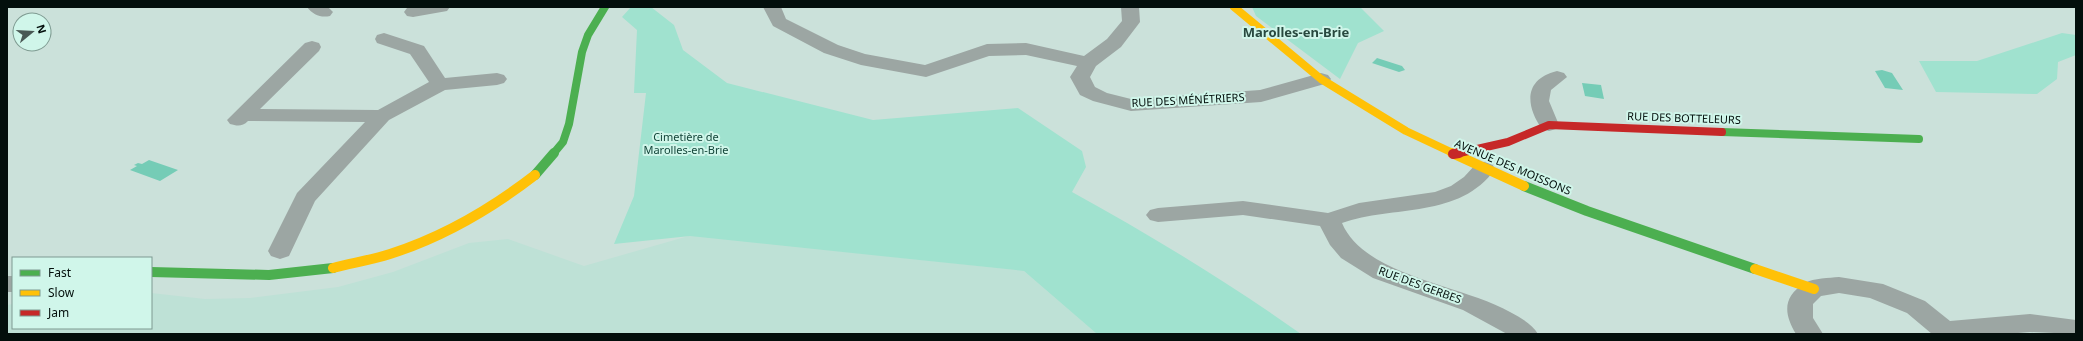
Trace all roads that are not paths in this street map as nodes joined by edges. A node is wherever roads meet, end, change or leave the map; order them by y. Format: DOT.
graph roads {
  1 [pos="441,7"];
  2 [pos="605,7"];
  3 [pos="772,7"];
  4 [pos="1130,7"];
  5 [pos="1234,7"];
  6 [pos="413,12"];
  7 [pos="384,39"];
  8 [pos="312,47"];
  9 [pos="1088,63"];
  10 [pos="1557,77"];
  11 [pos="497,79"];
  12 [pos="1321,79"];
  13 [pos="440,84"];
  14 [pos="382,116"];
  15 [pos="1549,125"];
  16 [pos="1919,138"];
  17 [pos="1453,154"];
  18 [pos="1484,169"];
  19 [pos="1158,215"];
  20 [pos="1330,220"];
  21 [pos="280,251"];
  22 [pos="152,272"];
  23 [pos="1814,289"];
  24 [pos="2076,329"];
  25 [pos="1948,332"];
  26 [pos="1524,334"];
  27 [pos="1810,334"];
  1 -- 6 [label="street"];
  2 -- 22 [label="street"];
  3 -- 9 [label="street"];
  4 -- 9 [label="street"];
  5 -- 12 [label="street, AVENUE DES MOISSONS"];
  7 -- 13 [label="street"];
  8 -- 14 [label="street"];
  9 -- 12 [label="street, RUE DES MÉNÉTRIERS"];
  10 -- 15 [label="street"];
  11 -- 13 [label="street"];
  12 -- 17 [label="street, AVENUE DES MOISSONS"];
  13 -- 14 [label="street"];
  14 -- 21 [label="street"];
  15 -- 16 [label="street, RUE DES BOTTELEURS"];
  15 -- 17 [label="street, RUE DES BOTTELEURS"];
  17 -- 18 [label="street, AVENUE DES MOISSONS"];
  18 -- 20 [label="street"];
  18 -- 23 [label="street, AVENUE DES MOISSONS"];
  19 -- 20 [label="street"];
  20 -- 26 [label="street, RUE DES GERBES"];
  23 -- 25 [label="street"];
  23 -- 27 [label="street"];
  24 -- 25 [label="street"];
}
